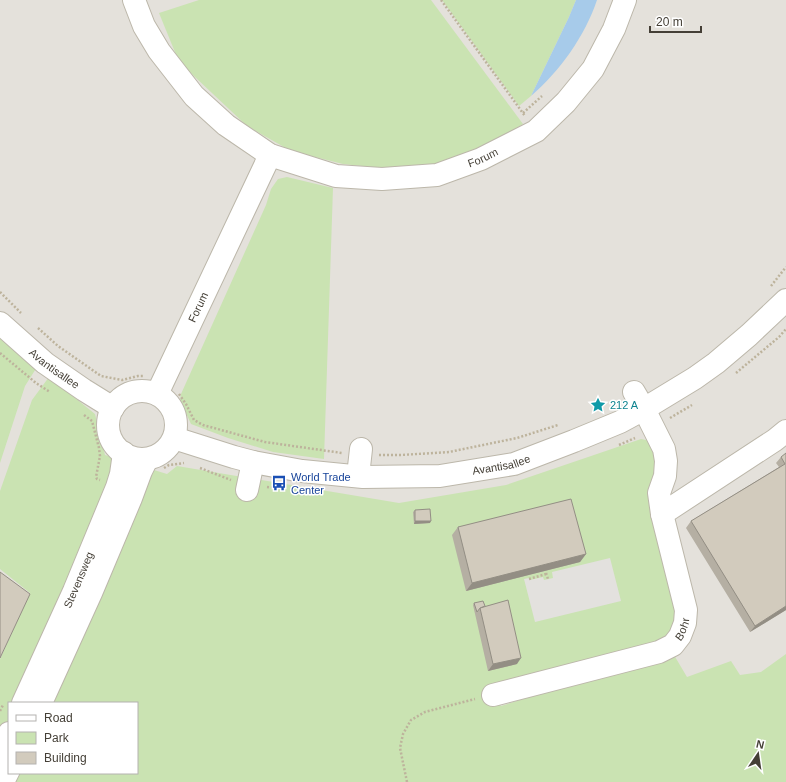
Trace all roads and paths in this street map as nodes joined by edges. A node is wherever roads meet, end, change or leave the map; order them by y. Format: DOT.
graph roads {
  1 [pos="134,0"];
  2 [pos="441,0"];
  3 [pos="625,0"];
  4 [pos="546,92"];
  5 [pos="523,113"];
  6 [pos="536,130"];
  7 [pos="270,155"];
  8 [pos="786,267"];
  9 [pos="0,292"];
  10 [pos="777,295"];
  11 [pos="26,318"];
  12 [pos="0,323"];
  13 [pos="36,327"];
  14 [pos="0,353"];
  15 [pos="161,387"];
  16 [pos="55,395"];
  17 [pos="639,400"];
  18 [pos="113,408"];
  19 [pos="80,412"];
  20 [pos="561,424"];
  21 [pos="786,431"];
  22 [pos="174,438"];
  23 [pos="124,453"];
  24 [pos="147,459"];
  25 [pos="360,460"];
  26 [pos="253,462"];
  27 [pos="101,481"];
  28 [pos="248,490"];
  29 [pos="662,514"];
  30 [pos="529,579"];
  31 [pos="548,579"];
  32 [pos="493,695"];
  33 [pos="23,702"];
  34 [pos="41,702"];
  35 [pos="8,735"];
  36 [pos="0,753"];
  37 [pos="8,772"];
  38 [pos="3,782"];
  39 [pos="407,782"];
  1 -- 7 [label="street, Forum"];
  2 -- 5 [label="path"];
  3 -- 6 [label="street, Forum"];
  4 -- 5 [label="path"];
  5 -- 6 [label="path"];
  6 -- 7 [label="street, Forum"];
  7 -- 15 [label="street, Forum"];
  8 -- 10 [label="path"];
  9 -- 11 [label="path"];
  10 -- 17 [label="street, Avantisallee"];
  12 -- 18 [label="street, Avantisallee"];
  13 -- 15 [label="path"];
  14 -- 16 [label="path"];
  15 -- 18 [label="street"];
  15 -- 22 [label="street"];
  15 -- 25 [label="path"];
  17 -- 25 [label="street, Avantisallee"];
  17 -- 29 [label="street, Bohr"];
  18 -- 23 [label="street"];
  19 -- 27 [label="path"];
  20 -- 25 [label="path"];
  21 -- 29 [label="street"];
  22 -- 24 [label="street"];
  22 -- 26 [label="street, Avantisallee"];
  23 -- 24 [label="street"];
  23 -- 33 [label="street, Stevensweg"];
  24 -- 34 [label="street, Stevensweg"];
  25 -- 26 [label="street, Avantisallee"];
  26 -- 28 [label="street"];
  29 -- 32 [label="street, Bohr"];
  30 -- 31 [label="path"];
  32 -- 39 [label="path"];
  35 -- 36 [label="street"];
  37 -- 38 [label="street"];
}
